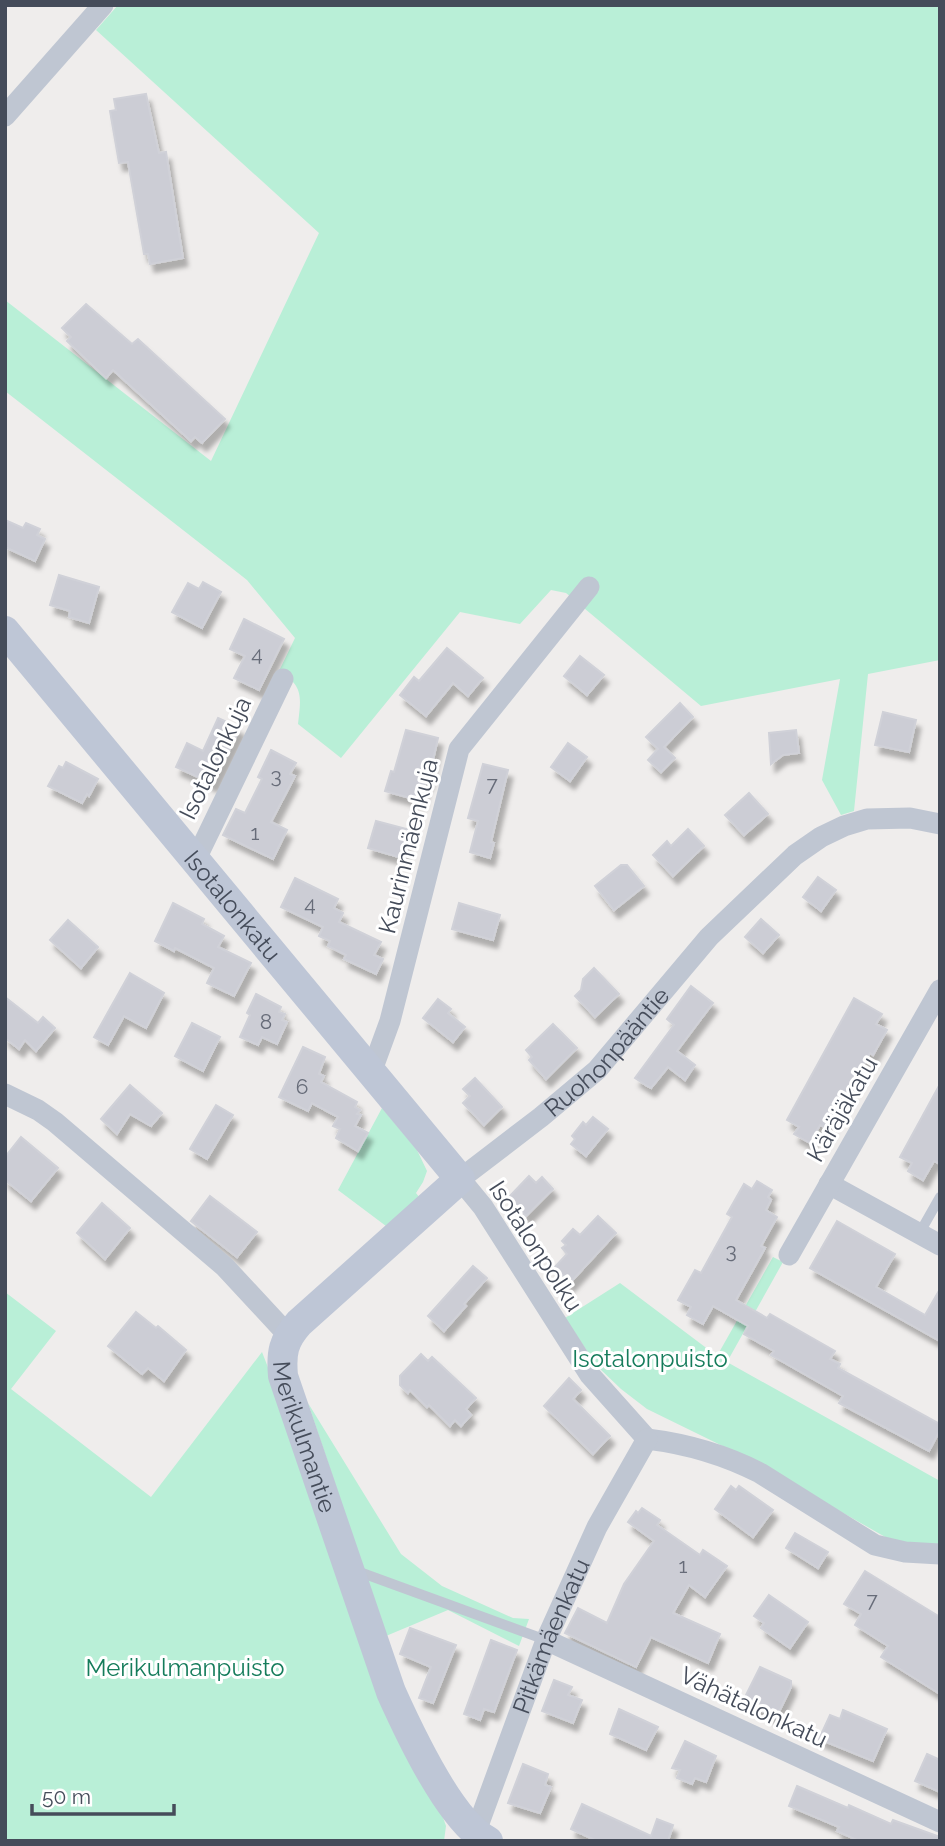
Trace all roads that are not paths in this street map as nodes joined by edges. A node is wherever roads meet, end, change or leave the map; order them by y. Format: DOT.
graph roads {
  1 [pos="103,5"];
  2 [pos="8,106"];
  3 [pos="589,587"];
  4 [pos="5,631"];
  5 [pos="283,679"];
  6 [pos="940,824"];
  7 [pos="195,861"];
  8 [pos="940,989"];
  9 [pos="934,1012"];
  10 [pos="370,1073"];
  11 [pos="5,1094"];
  12 [pos="460,1179"];
  13 [pos="829,1184"];
  14 [pos="940,1197"];
  15 [pos="919,1234"];
  16 [pos="940,1245"];
  17 [pos="789,1255"];
  18 [pos="288,1335"];
  19 [pos="648,1439"];
  20 [pos="940,1553"];
  21 [pos="349,1569"];
  22 [pos="545,1640"];
  23 [pos="940,1822"];
  24 [pos="479,1839"];
  1 -- 2 [label="street"];
  3 -- 10 [label="street, Kaurinmäenkuja"];
  4 -- 7 [label="street, Isotalonkatu"];
  5 -- 7 [label="street, Isotalonkuja"];
  6 -- 12 [label="street, Ruohonpääntie"];
  7 -- 10 [label="street, Isotalonkatu"];
  8 -- 9 [label="street, Käräjäkatu"];
  9 -- 13 [label="street, Käräjäkatu"];
  10 -- 12 [label="street, Isotalonkatu"];
  11 -- 18 [label="street, Merikulmantie"];
  12 -- 18 [label="street, Ruohonpääntie"];
  12 -- 19 [label="street, Isotalonpolku"];
  13 -- 15 [label="street"];
  13 -- 17 [label="street, Käräjäkatu"];
  14 -- 15 [label="lane"];
  15 -- 16 [label="street"];
  18 -- 21 [label="street, Merikulmantie"];
  19 -- 20 [label="street"];
  19 -- 22 [label="street, Pitkämäenkatu"];
  21 -- 22 [label="lane"];
  21 -- 24 [label="street, Merikulmantie"];
  22 -- 23 [label="street, Vähätalonkatu"];
  22 -- 24 [label="street, Pitkämäenkatu"];
}
